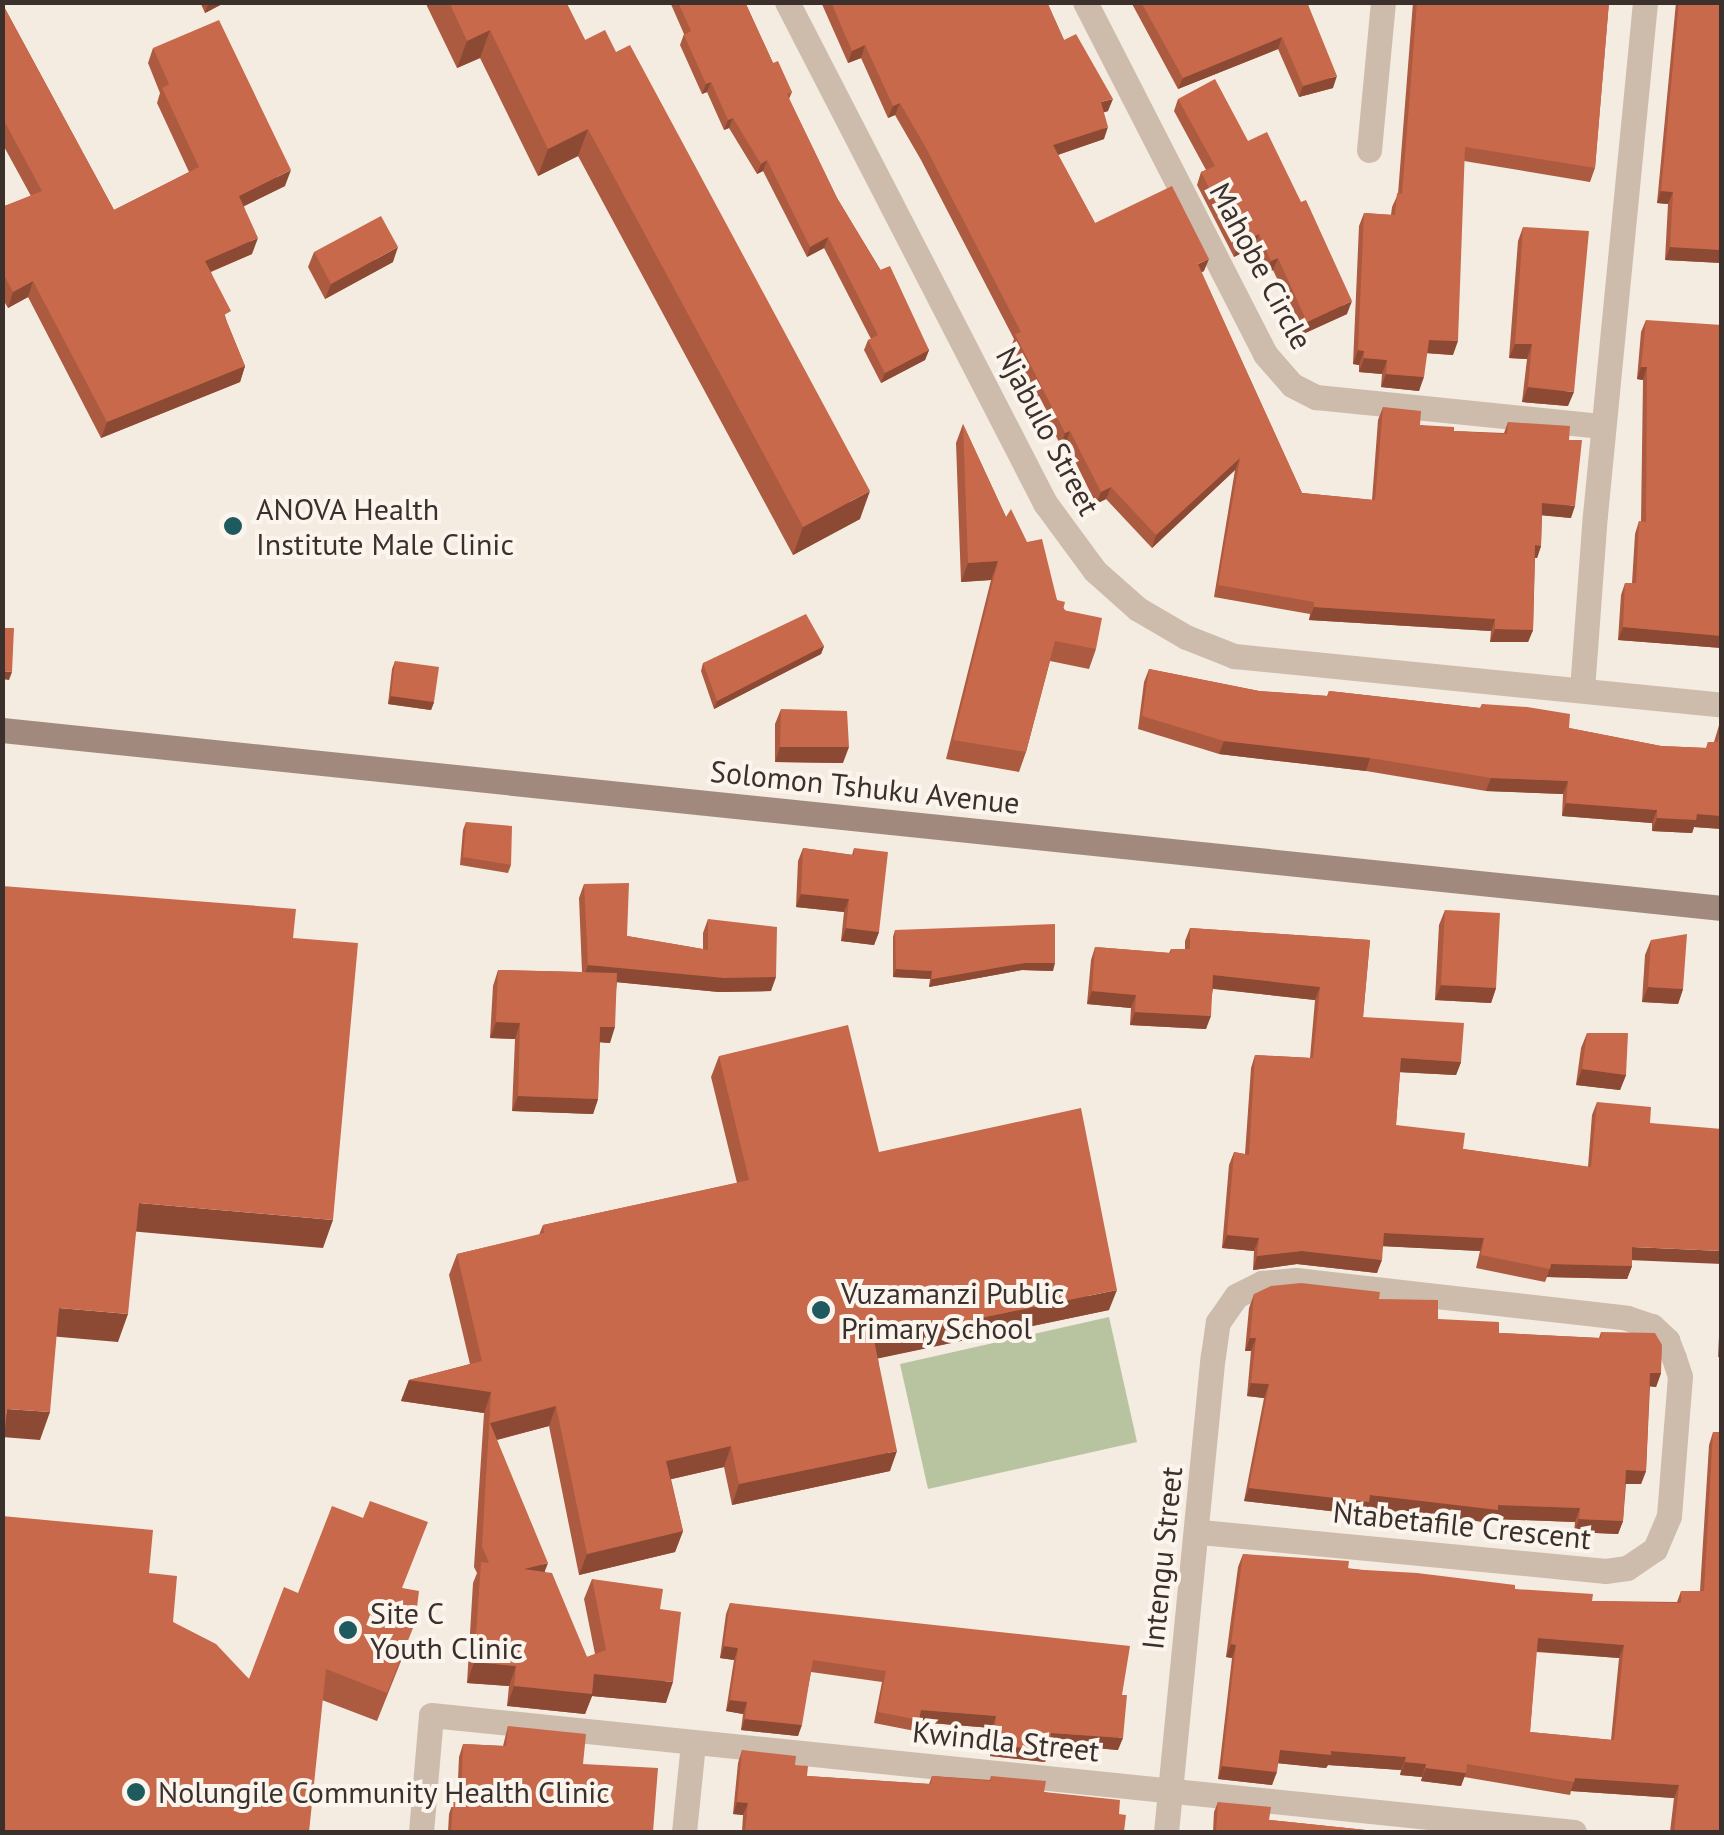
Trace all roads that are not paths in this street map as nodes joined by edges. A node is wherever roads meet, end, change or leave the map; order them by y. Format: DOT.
graph roads {
  1 [pos="786,2"];
  2 [pos="1085,2"];
  3 [pos="1383,2"];
  4 [pos="1645,2"];
  5 [pos="1369,150"];
  6 [pos="1603,426"];
  7 [pos="1582,690"];
  8 [pos="1722,705"];
  9 [pos="2,730"];
  10 [pos="1722,908"];
  11 [pos="1236,1296"];
  12 [pos="1198,1532"];
  13 [pos="693,1744"];
  14 [pos="1170,1790"];
  15 [pos="421,1832"];
  16 [pos="684,1832"];
  17 [pos="1166,1832"];
  18 [pos="1574,1832"];
  1 -- 7 [label="street, Njabulo Street"];
  2 -- 6 [label="street, Mahobe Circle"];
  3 -- 5 [label="street"];
  4 -- 6 [label="street"];
  6 -- 7 [label="street"];
  7 -- 8 [label="street, Njabulo Street"];
  9 -- 10 [label="street, Solomon Tshuku Avenue"];
  11 -- 12 [label="street, Intengu Street"];
  11 -- 12 [label="street, Ntabetafile Crescent"];
  12 -- 14 [label="street, Intengu Street"];
  13 -- 14 [label="street, Kwindla Street"];
  13 -- 15 [label="street, Kwindla Street"];
  13 -- 16 [label="street"];
  14 -- 17 [label="street, Intengu Street"];
  14 -- 18 [label="street, Kwindla Street"];
}
